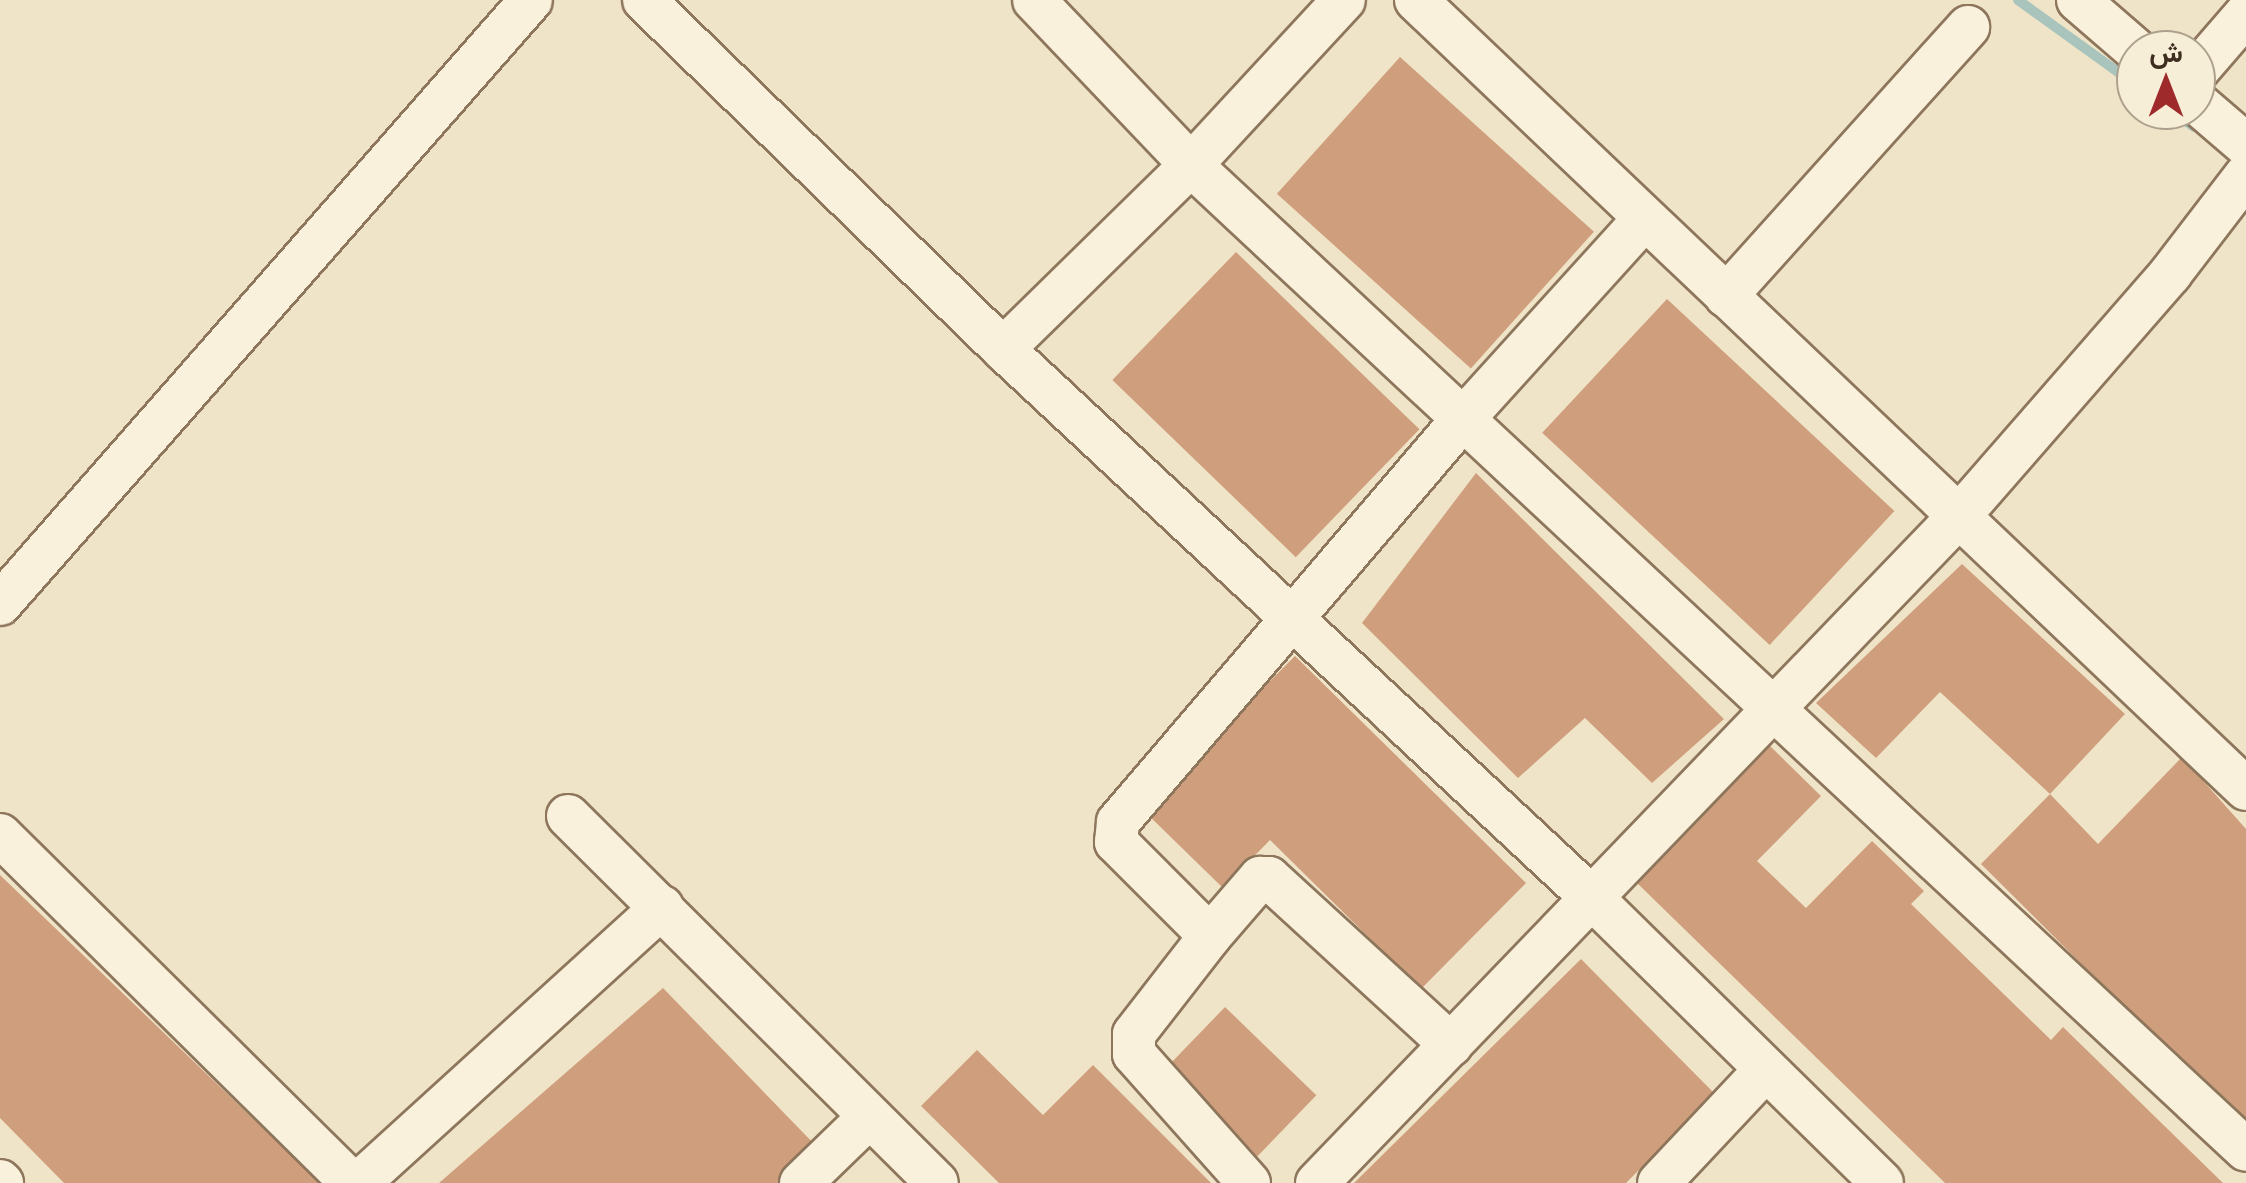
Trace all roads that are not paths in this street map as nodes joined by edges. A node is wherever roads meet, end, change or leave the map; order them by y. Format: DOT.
graph roads {
  1 [pos="531,0"];
  2 [pos="644,0"];
  3 [pos="1034,0"];
  4 [pos="1344,0"];
  5 [pos="1416,0"];
  6 [pos="2078,0"];
  7 [pos="2246,14"];
  8 [pos="1968,27"];
  9 [pos="2116,33"];
  10 [pos="2216,49"];
  11 [pos="2216,119"];
  12 [pos="2246,145"];
  13 [pos="1191,165"];
  14 [pos="2246,175"];
  15 [pos="1644,220"];
  16 [pos="1726,296"];
  17 [pos="1003,349"];
  18 [pos="1462,420"];
  19 [pos="1960,516"];
  20 [pos="0,604"];
  21 [pos="1291,618"];
  22 [pos="1773,714"];
  23 [pos="2246,789"];
  24 [pos="568,816"];
  25 [pos="0,835"];
  26 [pos="1593,899"];
  27 [pos="662,908"];
  28 [pos="1210,936"];
  29 [pos="1451,1045"];
  30 [pos="1765,1070"];
  31 [pos="868,1120"];
  32 [pos="2246,1150"];
  33 [pos="356,1183"];
  34 [pos="801,1183"];
  35 [pos="937,1183"];
  36 [pos="1248,1183"];
  37 [pos="1317,1183"];
  38 [pos="1659,1183"];
  39 [pos="1882,1183"];
  1 -- 20 [label="street"];
  2 -- 17 [label="street"];
  3 -- 13 [label="street"];
  4 -- 13 [label="street"];
  5 -- 15 [label="street"];
  6 -- 9 [label="street"];
  7 -- 10 [label="street"];
  8 -- 16 [label="street"];
  11 -- 12 [label="street"];
  13 -- 17 [label="street"];
  13 -- 18 [label="street"];
  14 -- 19 [label="street"];
  15 -- 16 [label="street"];
  15 -- 18 [label="street"];
  16 -- 19 [label="street"];
  17 -- 21 [label="street"];
  18 -- 21 [label="street"];
  18 -- 22 [label="street"];
  19 -- 22 [label="street"];
  19 -- 23 [label="street"];
  21 -- 26 [label="street"];
  21 -- 28 [label="street"];
  22 -- 26 [label="street"];
  22 -- 32 [label="street"];
  24 -- 27 [label="street"];
  25 -- 33 [label="street"];
  26 -- 29 [label="street"];
  26 -- 30 [label="street"];
  27 -- 31 [label="street"];
  27 -- 33 [label="street"];
  28 -- 29 [label="street"];
  28 -- 36 [label="street"];
  29 -- 37 [label="street"];
  30 -- 38 [label="street"];
  30 -- 39 [label="street"];
  31 -- 34 [label="street"];
  31 -- 35 [label="street"];
}
